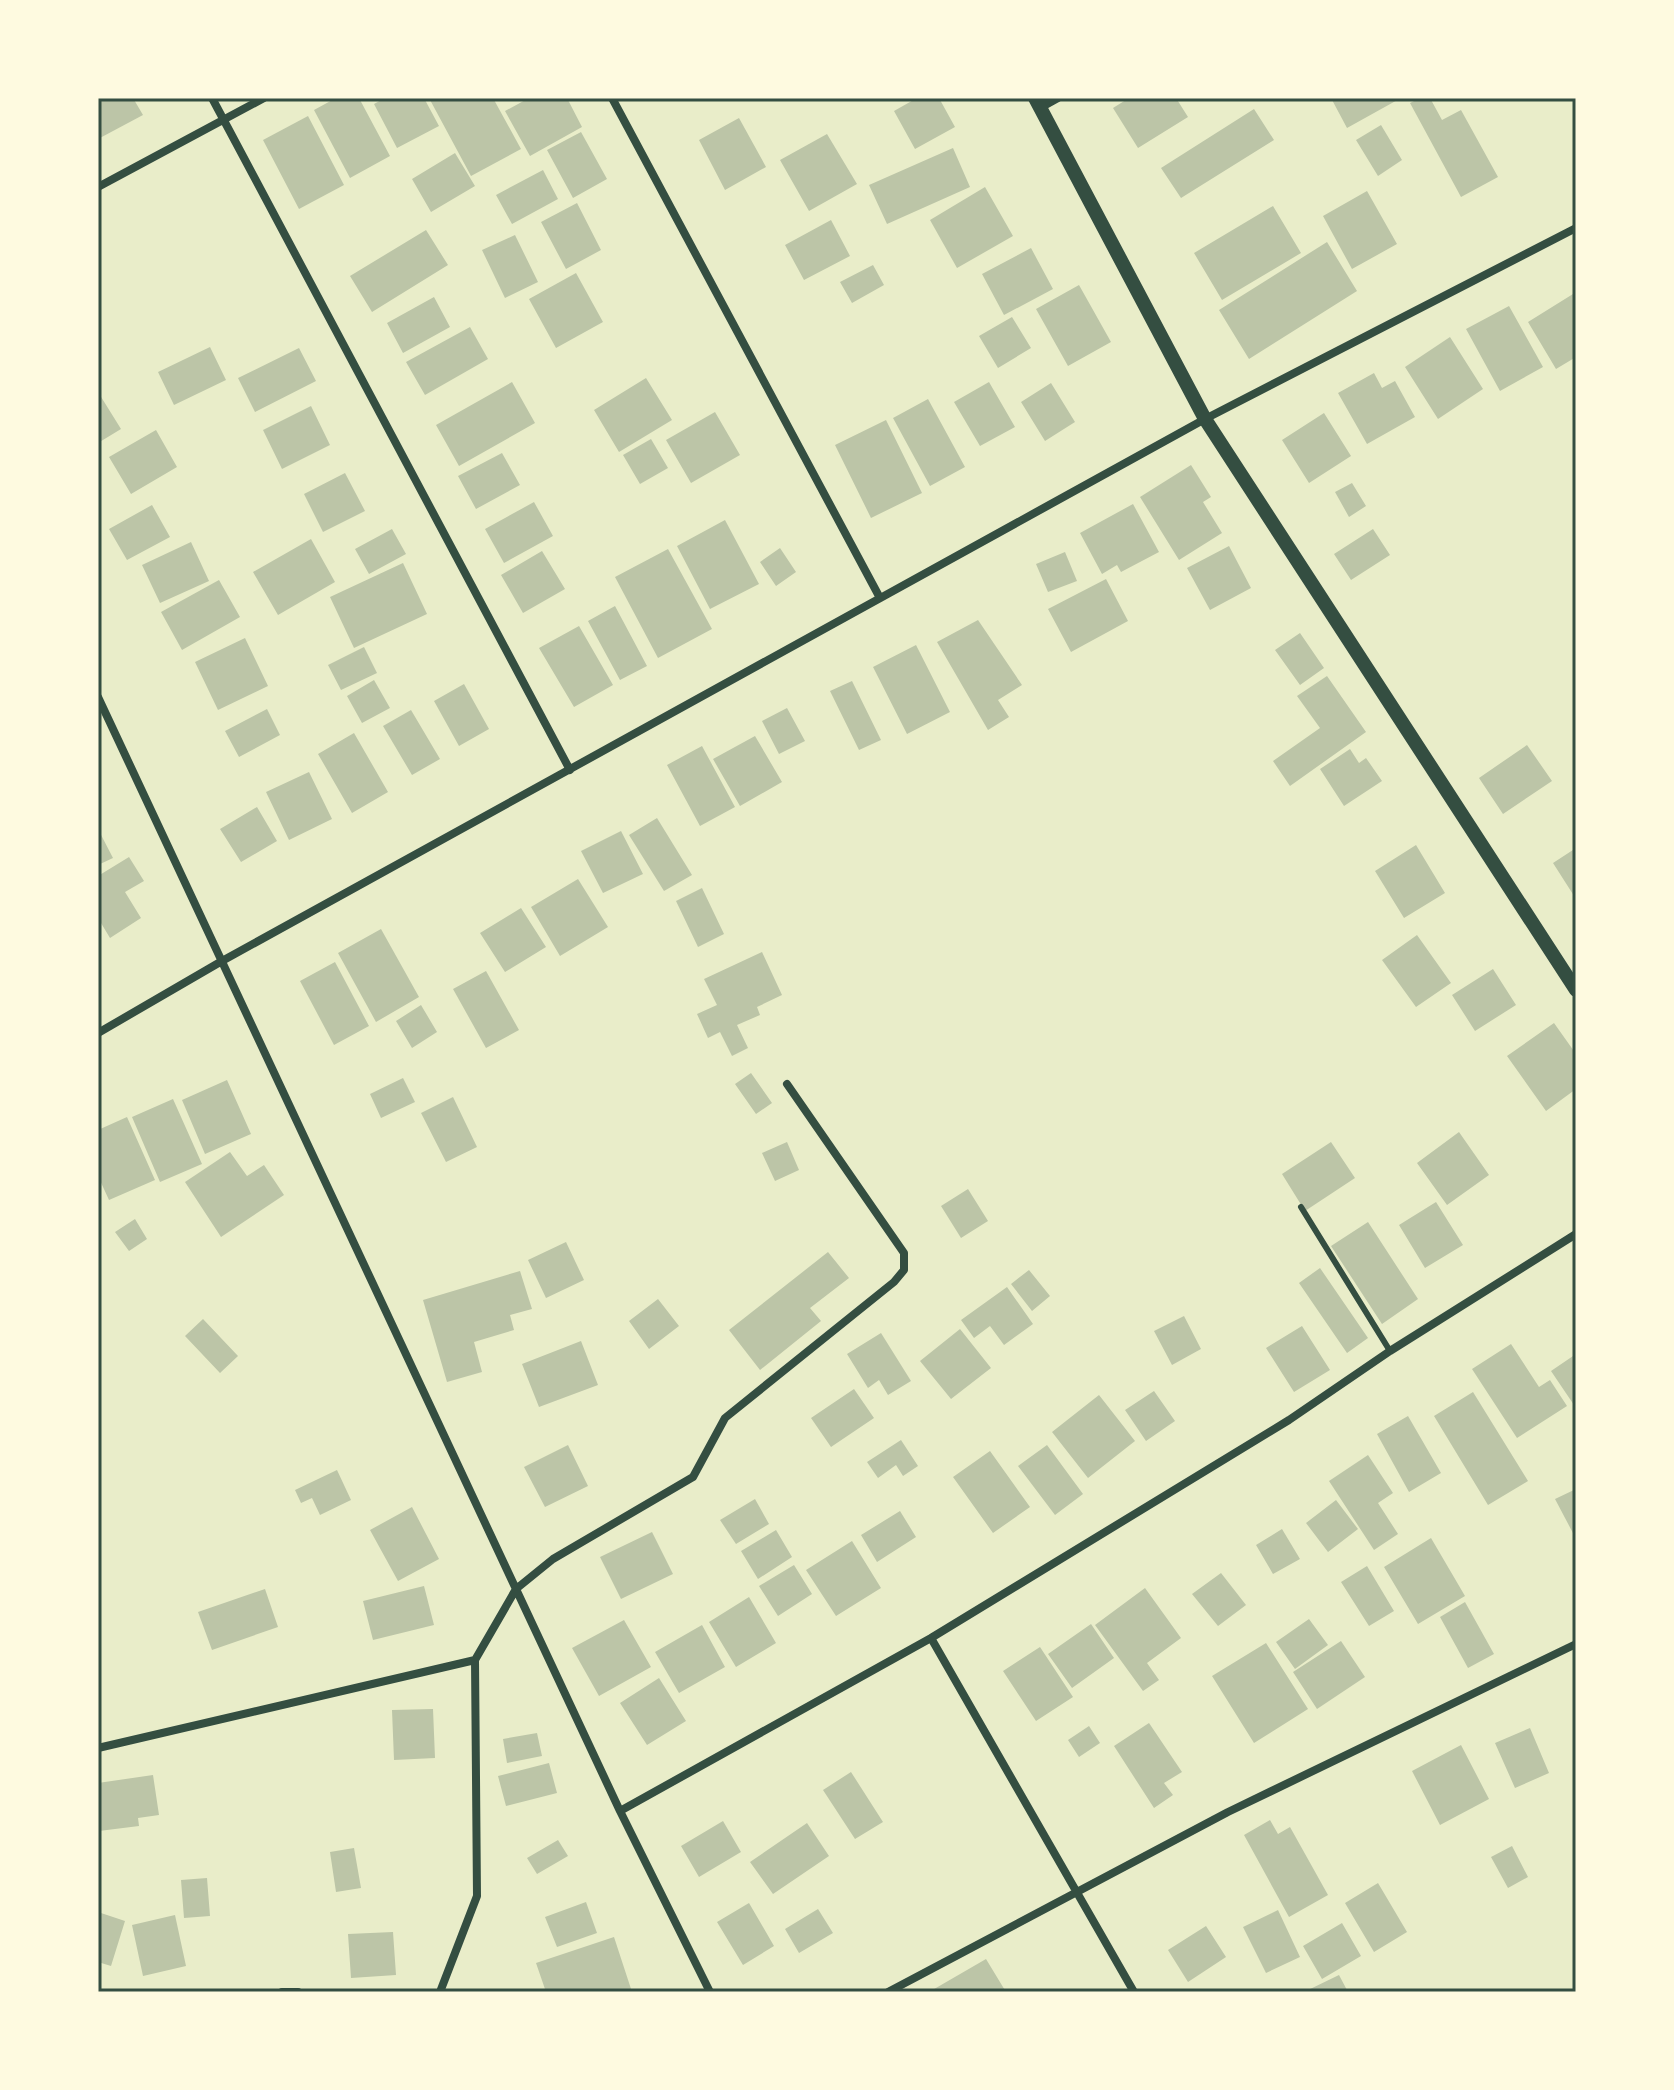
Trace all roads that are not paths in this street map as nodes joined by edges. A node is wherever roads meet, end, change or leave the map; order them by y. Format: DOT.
graph roads {
  1 [pos="212,98"];
  2 [pos="264,98"];
  3 [pos="612,98"];
  4 [pos="1058,98"];
  5 [pos="1038,103"];
  6 [pos="224,120"];
  7 [pos="98,187"];
  8 [pos="1576,228"];
  9 [pos="1205,419"];
  10 [pos="880,598"];
  11 [pos="98,697"];
  12 [pos="570,770"];
  13 [pos="222,961"];
  14 [pos="1576,990"];
  15 [pos="98,1033"];
  16 [pos="787,1084"];
  17 [pos="1301,1207"];
  18 [pos="1576,1234"];
  19 [pos="1390,1351"];
  20 [pos="516,1589"];
  21 [pos="931,1638"];
  22 [pos="1576,1644"];
  23 [pos="475,1660"];
  24 [pos="98,1748"];
  25 [pos="620,1811"];
  26 [pos="1077,1892"];
  27 [pos="282,1992"];
  28 [pos="298,1992"];
  29 [pos="440,1992"];
  30 [pos="710,1992"];
  31 [pos="888,1992"];
  32 [pos="1134,1992"];
  1 -- 6 [label="street"];
  2 -- 6 [label="street"];
  3 -- 10 [label="street"];
  4 -- 5 [label="street"];
  5 -- 9 [label="street"];
  6 -- 7 [label="street"];
  6 -- 12 [label="street"];
  8 -- 9 [label="street"];
  9 -- 10 [label="street"];
  9 -- 14 [label="street"];
  10 -- 12 [label="street"];
  11 -- 13 [label="street"];
  12 -- 13 [label="street"];
  13 -- 15 [label="street"];
  13 -- 20 [label="street"];
  16 -- 20 [label="street"];
  17 -- 19 [label="lane"];
  18 -- 19 [label="street"];
  19 -- 21 [label="street"];
  20 -- 23 [label="street"];
  20 -- 25 [label="street"];
  21 -- 25 [label="street"];
  21 -- 26 [label="street"];
  22 -- 26 [label="street"];
  23 -- 24 [label="street"];
  23 -- 29 [label="street"];
  25 -- 30 [label="street"];
  26 -- 31 [label="street"];
  26 -- 32 [label="street"];
  27 -- 28 [label="street"];
}
